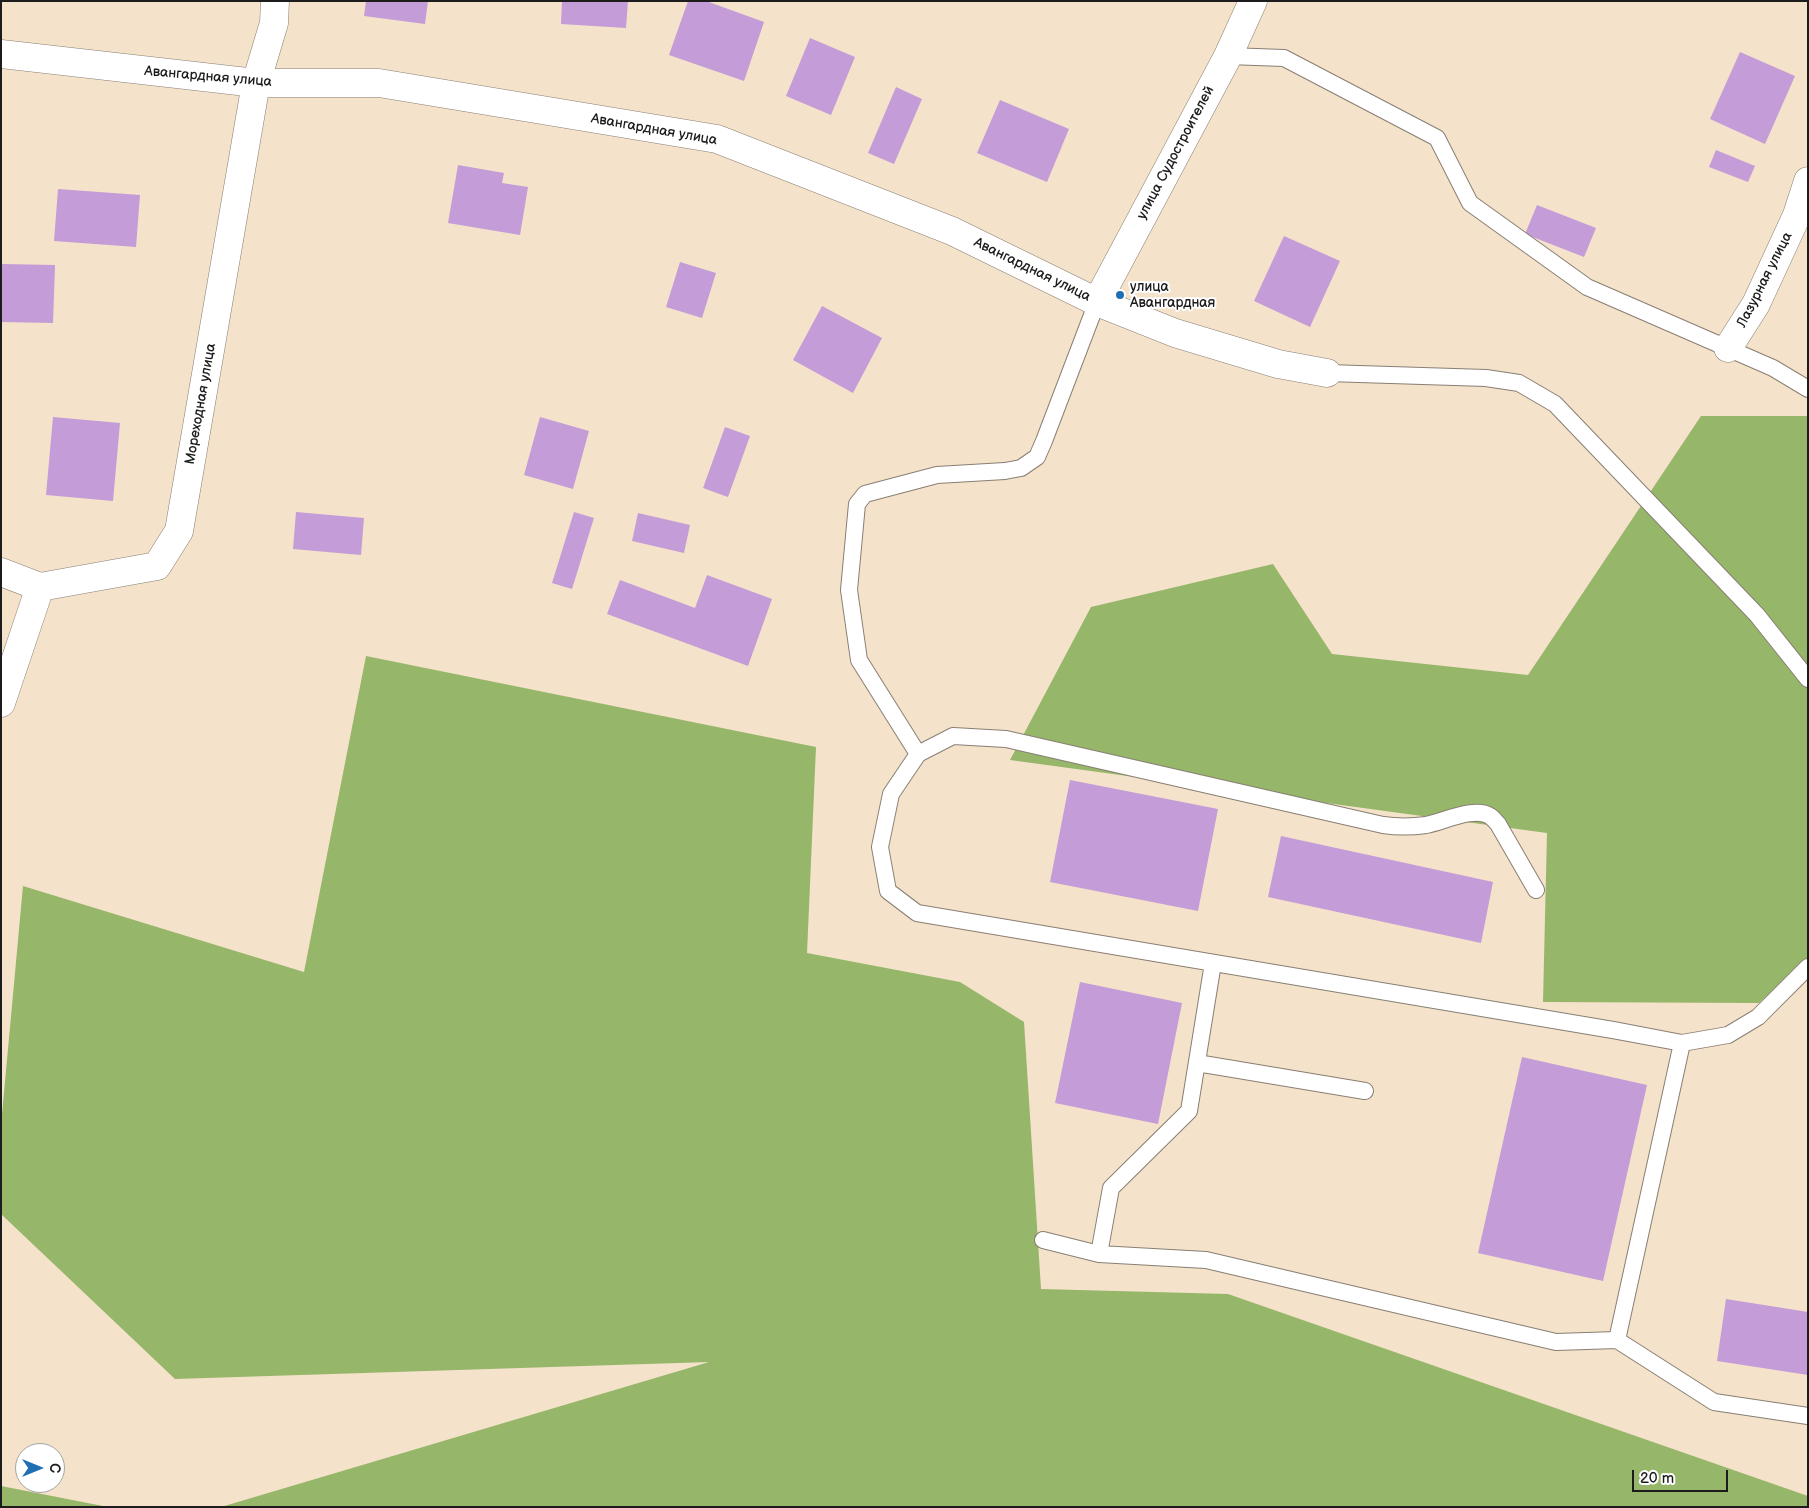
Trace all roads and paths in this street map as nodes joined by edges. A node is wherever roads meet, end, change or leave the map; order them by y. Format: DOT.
graph roads {
  1 [pos="275,1"];
  2 [pos="1253,1"];
  3 [pos="1,54"];
  4 [pos="1228,56"];
  5 [pos="256,84"];
  6 [pos="1808,181"];
  7 [pos="1097,302"];
  8 [pos="1728,348"];
  9 [pos="1327,373"];
  10 [pos="1808,389"];
  11 [pos="1,572"];
  12 [pos="40,586"];
  13 [pos="1808,679"];
  14 [pos="1,703"];
  15 [pos="918,754"];
  16 [pos="1536,890"];
  17 [pos="1213,963"];
  18 [pos="1808,967"];
  19 [pos="1682,1043"];
  20 [pos="1197,1063"];
  21 [pos="1365,1091"];
  22 [pos="1043,1240"];
  23 [pos="1099,1254"];
  24 [pos="1617,1340"];
  25 [pos="1808,1416"];
  1 -- 5 [label="street, Мореходная улица"];
  2 -- 4 [label="street, улица Судостроителей"];
  3 -- 5 [label="street, Авангардная улица"];
  4 -- 7 [label="street, улица Судостроителей"];
  4 -- 8 [label="lane"];
  5 -- 7 [label="street, Авангардная улица"];
  5 -- 12 [label="street, Мореходная улица"];
  6 -- 8 [label="street, Лазурная улица"];
  7 -- 9 [label="street, Авангардная улица"];
  7 -- 15 [label="lane"];
  8 -- 10 [label="lane"];
  9 -- 13 [label="lane"];
  11 -- 12 [label="street"];
  12 -- 14 [label="street"];
  15 -- 16 [label="lane"];
  15 -- 17 [label="lane"];
  17 -- 19 [label="lane"];
  17 -- 20 [label="lane"];
  18 -- 19 [label="lane"];
  19 -- 24 [label="lane"];
  20 -- 21 [label="lane"];
  20 -- 23 [label="lane"];
  22 -- 23 [label="lane"];
  23 -- 24 [label="lane"];
  24 -- 25 [label="lane"];
}
